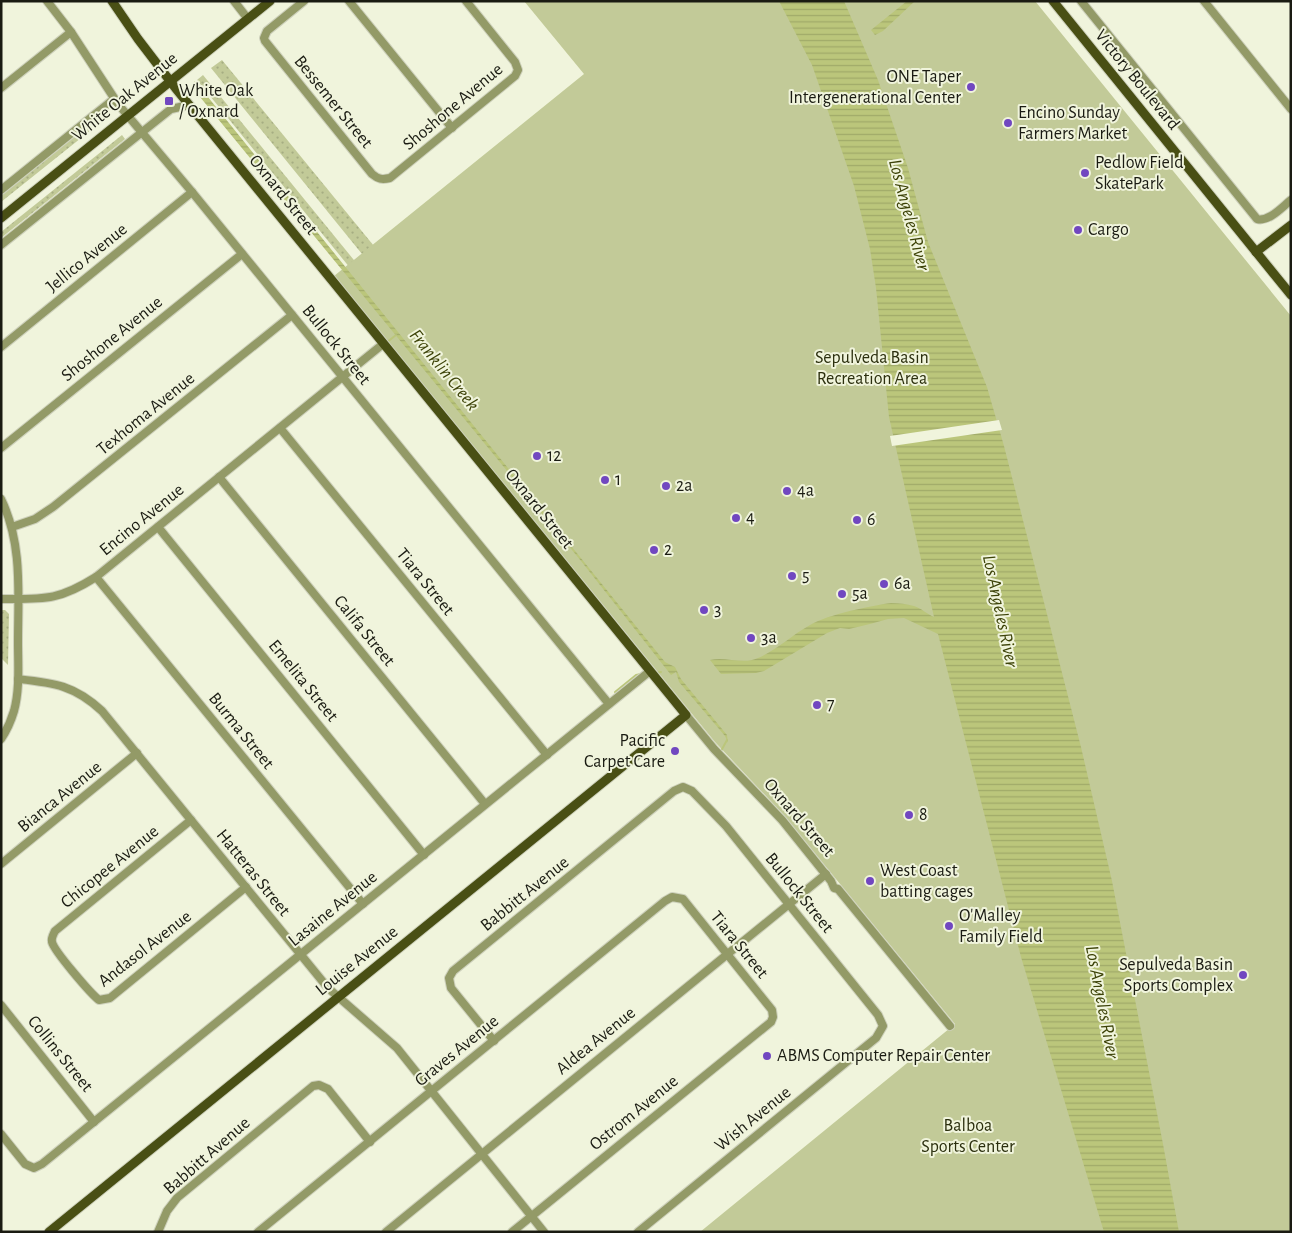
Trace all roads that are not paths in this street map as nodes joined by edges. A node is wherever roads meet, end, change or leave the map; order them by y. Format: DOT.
graph roads {
  1 [pos="47,1"];
  2 [pos="112,1"];
  3 [pos="270,1"];
  4 [pos="304,1"];
  5 [pos="349,1"];
  6 [pos="466,1"];
  7 [pos="1053,1"];
  8 [pos="1081,1"];
  9 [pos="1204,1"];
  10 [pos="235,2"];
  11 [pos="248,19"];
  12 [pos="71,32"];
  13 [pos="170,82"];
  14 [pos="1,88"];
  15 [pos="114,99"];
  16 [pos="189,105"];
  17 [pos="1291,109"];
  18 [pos="128,116"];
  19 [pos="452,128"];
  20 [pos="142,131"];
  21 [pos="380,179"];
  22 [pos="1,190"];
  23 [pos="192,192"];
  24 [pos="1291,200"];
  25 [pos="1,218"];
  26 [pos="1291,224"];
  27 [pos="1,245"];
  28 [pos="1256,252"];
  29 [pos="242,254"];
  30 [pos="1291,295"];
  31 [pos="292,315"];
  32 [pos="383,344"];
  33 [pos="1,347"];
  34 [pos="342,377"];
  35 [pos="280,428"];
  36 [pos="1,448"];
  37 [pos="219,476"];
  38 [pos="1,499"];
  39 [pos="158,526"];
  40 [pos="12,527"];
  41 [pos="96,577"];
  42 [pos="1,599"];
  43 [pos="18,599"];
  44 [pos="650,671"];
  45 [pos="18,679"];
  46 [pos="609,704"];
  47 [pos="686,715"];
  48 [pos="1,739"];
  49 [pos="137,754"];
  50 [pos="547,755"];
  51 [pos="683,787"];
  52 [pos="485,804"];
  53 [pos="191,820"];
  54 [pos="424,855"];
  55 [pos="1,864"];
  56 [pos="826,874"];
  57 [pos="246,887"];
  58 [pos="677,897"];
  59 [pos="363,904"];
  60 [pos="789,904"];
  61 [pos="52,938"];
  62 [pos="301,954"];
  63 [pos="727,954"];
  64 [pos="337,998"];
  65 [pos="1,1006"];
  66 [pos="773,1017"];
  67 [pos="883,1026"];
  68 [pos="950,1026"];
  69 [pos="494,1040"];
  70 [pos="432,1091"];
  71 [pos="94,1122"];
  72 [pos="1,1134"];
  73 [pos="370,1142"];
  74 [pos="482,1154"];
  75 [pos="531,1216"];
  76 [pos="49,1232"];
  77 [pos="158,1232"];
  78 [pos="258,1232"];
  79 [pos="386,1232"];
  80 [pos="512,1232"];
  81 [pos="544,1232"];
  82 [pos="638,1232"];
  1 -- 12 [label="street, Bullock Street"];
  2 -- 13 [label="main road, Oxnard Street"];
  3 -- 11 [label="main road, White Oak Avenue"];
  4 -- 21 [label="street, Bessemer Street"];
  5 -- 19 [label="street"];
  6 -- 19 [label="street, Shoshone Avenue"];
  7 -- 28 [label="main road, Victory Boulevard"];
  8 -- 24 [label="street, Victory Boulevard"];
  9 -- 17 [label="street"];
  10 -- 11 [label="street"];
  11 -- 13 [label="main road, White Oak Avenue"];
  12 -- 14 [label="street"];
  12 -- 15 [label="street, Bullock Street"];
  13 -- 16 [label="main road, Oxnard Street"];
  13 -- 18 [label="main road, White Oak Avenue"];
  15 -- 18 [label="street, Bullock Street"];
  15 -- 22 [label="street, White Oak Avenue"];
  16 -- 20 [label="street"];
  16 -- 32 [label="main road, Oxnard Street"];
  18 -- 20 [label="street, Bullock Street"];
  18 -- 25 [label="main road, White Oak Avenue"];
  19 -- 21 [label="street, Shoshone Avenue"];
  20 -- 23 [label="street, Bullock Street"];
  20 -- 27 [label="street"];
  23 -- 29 [label="street, Bullock Street"];
  23 -- 33 [label="street, Jellico Avenue"];
  26 -- 28 [label="main road"];
  28 -- 30 [label="main road, Victory Boulevard"];
  29 -- 31 [label="street, Bullock Street"];
  29 -- 36 [label="street, Shoshone Avenue"];
  31 -- 34 [label="street, Bullock Street"];
  31 -- 40 [label="street, Texhoma Avenue"];
  32 -- 34 [label="street, Encino Avenue"];
  32 -- 44 [label="main road, Oxnard Street"];
  34 -- 35 [label="street, Encino Avenue"];
  34 -- 46 [label="street, Bullock Street"];
  35 -- 37 [label="street, Encino Avenue"];
  35 -- 50 [label="street, Tiara Street"];
  37 -- 39 [label="street, Encino Avenue"];
  37 -- 52 [label="street, Califa Street"];
  38 -- 40 [label="street"];
  39 -- 41 [label="street, Encino Avenue"];
  39 -- 54 [label="street, Emelita Street"];
  40 -- 43 [label="street"];
  41 -- 43 [label="street, Encino Avenue"];
  41 -- 59 [label="street, Burma Street"];
  42 -- 43 [label="street, Encino Avenue"];
  43 -- 45 [label="street"];
  44 -- 46 [label="street, Lasaine Avenue"];
  44 -- 47 [label="main road, Oxnard Street"];
  45 -- 48 [label="street"];
  45 -- 49 [label="street, Hatteras Street"];
  46 -- 50 [label="street, Lasaine Avenue"];
  47 -- 56 [label="street, Oxnard Street"];
  47 -- 64 [label="main road, Louise Avenue"];
  49 -- 53 [label="street, Hatteras Street"];
  49 -- 55 [label="street, Bianca Avenue"];
  50 -- 52 [label="street, Lasaine Avenue"];
  51 -- 60 [label="street, Bullock Street"];
  51 -- 69 [label="street, Babbitt Avenue"];
  52 -- 54 [label="street, Lasaine Avenue"];
  53 -- 57 [label="street, Hatteras Street"];
  53 -- 61 [label="street, Chicopee Avenue"];
  54 -- 59 [label="street, Lasaine Avenue"];
  56 -- 60 [label="street, Aldea Avenue"];
  56 -- 68 [label="street, Oxnard Street"];
  57 -- 61 [label="street, Andasol Avenue"];
  57 -- 62 [label="street, Hatteras Street"];
  58 -- 63 [label="street, Tiara Street"];
  58 -- 69 [label="street, Graves Avenue"];
  59 -- 62 [label="street, Lasaine Avenue"];
  60 -- 63 [label="street, Aldea Avenue"];
  60 -- 67 [label="street, Bullock Street"];
  62 -- 64 [label="street, Hatteras Street"];
  62 -- 71 [label="street, Lasaine Avenue"];
  63 -- 66 [label="street, Tiara Street"];
  63 -- 74 [label="street, Aldea Avenue"];
  64 -- 70 [label="street, Hatteras Street"];
  64 -- 76 [label="main road, Louise Avenue"];
  65 -- 71 [label="street, Collins Street"];
  66 -- 75 [label="street, Ostrom Avenue"];
  67 -- 82 [label="street, Wish Avenue"];
  69 -- 70 [label="street, Graves Avenue"];
  70 -- 73 [label="street, Graves Avenue"];
  70 -- 74 [label="street, Hatteras Street"];
  71 -- 72 [label="street, Lasaine Avenue"];
  73 -- 77 [label="street, Babbitt Avenue"];
  73 -- 78 [label="street, Graves Avenue"];
  74 -- 75 [label="street, Hatteras Street"];
  74 -- 79 [label="street, Aldea Avenue"];
  75 -- 80 [label="street, Ostrom Avenue"];
  75 -- 81 [label="street, Hatteras Street"];
}
